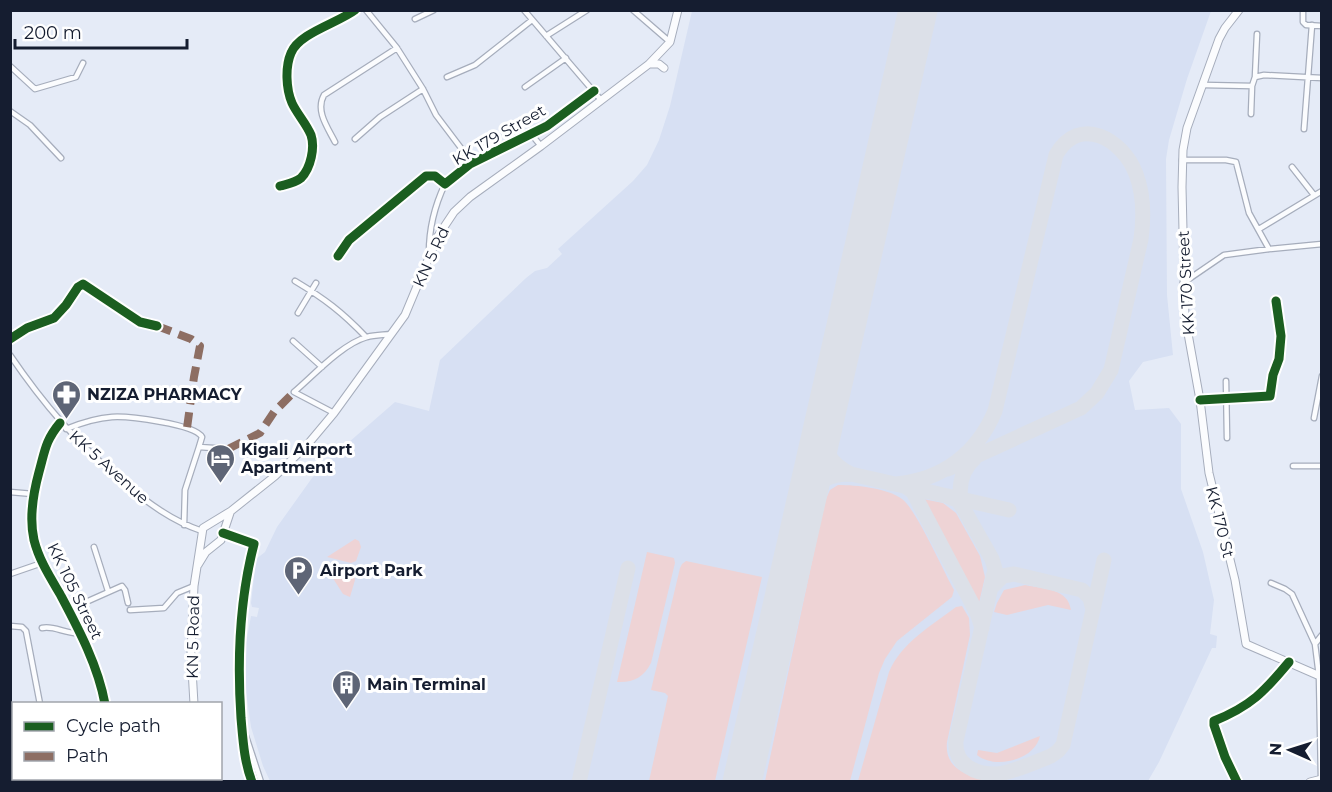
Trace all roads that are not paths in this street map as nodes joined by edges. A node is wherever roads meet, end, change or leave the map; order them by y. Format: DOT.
graph roads {
  1 [pos="355,10"];
  2 [pos="366,10"];
  3 [pos="434,10"];
  4 [pos="524,10"];
  5 [pos="587,10"];
  6 [pos="633,10"];
  7 [pos="678,10"];
  8 [pos="1239,10"];
  9 [pos="1303,10"];
  10 [pos="415,20"];
  11 [pos="532,20"];
  12 [pos="1312,25"];
  13 [pos="1322,26"];
  14 [pos="1257,34"];
  15 [pos="546,36"];
  16 [pos="670,42"];
  17 [pos="397,48"];
  18 [pos="566,58"];
  19 [pos="82,63"];
  20 [pos="649,64"];
  21 [pos="10,66"];
  22 [pos="664,68"];
  23 [pos="447,77"];
  24 [pos="1255,77"];
  25 [pos="1309,77"];
  26 [pos="1322,78"];
  27 [pos="1204,85"];
  28 [pos="1252,86"];
  29 [pos="525,87"];
  30 [pos="423,89"];
  31 [pos="594,91"];
  32 [pos="601,100"];
  33 [pos="10,111"];
  34 [pos="1251,114"];
  35 [pos="1304,129"];
  36 [pos="531,134"];
  37 [pos="355,139"];
  38 [pos="335,142"];
  39 [pos="541,146"];
  40 [pos="61,158"];
  41 [pos="1182,160"];
  42 [pos="470,164"];
  43 [pos="1293,167"];
  44 [pos="445,184"];
  45 [pos="280,186"];
  46 [pos="1322,191"];
  47 [pos="1314,195"];
  48 [pos="1259,229"];
  49 [pos="1322,244"];
  50 [pos="1269,249"];
  51 [pos="338,256"];
  52 [pos="429,256"];
  53 [pos="295,281"];
  54 [pos="316,283"];
  55 [pos="1183,283"];
  56 [pos="311,290"];
  57 [pos="1276,301"];
  58 [pos="298,313"];
  59 [pos="157,326"];
  60 [pos="392,334"];
  61 [pos="366,337"];
  62 [pos="10,339"];
  63 [pos="293,341"];
  64 [pos="10,355"];
  65 [pos="322,367"];
  66 [pos="1322,376"];
  67 [pos="1226,381"];
  68 [pos="1226,398"];
  69 [pos="1200,400"];
  70 [pos="334,413"];
  71 [pos="1314,418"];
  72 [pos="60,423"];
  73 [pos="66,429"];
  74 [pos="1227,438"];
  75 [pos="199,447"];
  76 [pos="228,449"];
  77 [pos="1293,466"];
  78 [pos="1322,466"];
  79 [pos="10,492"];
  80 [pos="33,494"];
  81 [pos="231,511"];
  82 [pos="209,523"];
  83 [pos="184,525"];
  84 [pos="223,532"];
  85 [pos="202,533"];
  86 [pos="216,543"];
  87 [pos="94,547"];
  88 [pos="42,563"];
  89 [pos="196,570"];
  90 [pos="10,574"];
  91 [pos="1271,583"];
  92 [pos="194,585"];
  93 [pos="108,591"];
  94 [pos="128,603"];
  95 [pos="68,610"];
  96 [pos="130,610"];
  97 [pos="10,626"];
  98 [pos="42,628"];
  99 [pos="79,633"];
  100 [pos="1322,635"];
  101 [pos="1315,644"];
  102 [pos="1289,662"];
  103 [pos="1320,676"];
  104 [pos="40,702"];
  105 [pos="104,702"];
  106 [pos="194,702"];
  107 [pos="241,715"];
  108 [pos="1321,779"];
  109 [pos="252,782"];
  110 [pos="261,782"];
  111 [pos="1237,782"];
  112 [pos="1310,782"];
  1 -- 45 [label="street"];
  2 -- 17 [label="street"];
  3 -- 10 [label="street"];
  4 -- 11 [label="street"];
  5 -- 15 [label="street"];
  6 -- 16 [label="street"];
  7 -- 16 [label="main road"];
  8 -- 27 [label="main road, KK 170 Street"];
  9 -- 12 [label="street"];
  11 -- 15 [label="street"];
  11 -- 23 [label="street"];
  12 -- 13 [label="street"];
  12 -- 25 [label="street"];
  14 -- 24 [label="street"];
  15 -- 18 [label="street"];
  16 -- 20 [label="main road, KN 5 Rd"];
  17 -- 30 [label="street"];
  17 -- 38 [label="street"];
  18 -- 29 [label="street"];
  18 -- 31 [label="street"];
  19 -- 21 [label="street"];
  20 -- 22 [label="main road"];
  20 -- 32 [label="main road, KN 5 Rd"];
  24 -- 25 [label="street"];
  24 -- 28 [label="street"];
  25 -- 26 [label="street"];
  25 -- 35 [label="street"];
  27 -- 28 [label="street"];
  27 -- 41 [label="main road, KK 170 Street"];
  28 -- 34 [label="street"];
  30 -- 37 [label="street"];
  30 -- 42 [label="street"];
  31 -- 32 [label="street"];
  31 -- 36 [label="street, KK 179 Street"];
  32 -- 39 [label="main road, KN 5 Rd"];
  33 -- 40 [label="street"];
  36 -- 39 [label="street"];
  36 -- 42 [label="street, KK 179 Street"];
  39 -- 52 [label="main road, KN 5 Rd"];
  41 -- 48 [label="street"];
  41 -- 55 [label="main road, KK 170 Street"];
  42 -- 44 [label="street, KK 179 Street"];
  43 -- 47 [label="street"];
  44 -- 51 [label="street, KK 179 Street"];
  44 -- 52 [label="street"];
  46 -- 47 [label="street"];
  47 -- 48 [label="street"];
  48 -- 50 [label="street"];
  49 -- 50 [label="street"];
  50 -- 55 [label="street"];
  52 -- 60 [label="main road, KN 5 Rd"];
  53 -- 56 [label="street"];
  54 -- 56 [label="street"];
  55 -- 69 [label="main road, KK 170 Street"];
  56 -- 58 [label="street"];
  56 -- 61 [label="street"];
  57 -- 68 [label="street"];
  59 -- 62 [label="street"];
  60 -- 61 [label="street"];
  60 -- 70 [label="main road, KN 5 Rd"];
  61 -- 65 [label="street"];
  63 -- 65 [label="street"];
  64 -- 72 [label="street, KK 5 Avenue"];
  65 -- 70 [label="street"];
  66 -- 71 [label="street"];
  67 -- 68 [label="street"];
  68 -- 69 [label="street"];
  68 -- 74 [label="street"];
  69 -- 102 [label="main road, KK 170 St"];
  70 -- 81 [label="main road, KN 5 Rd"];
  72 -- 73 [label="street, KK 5 Avenue"];
  72 -- 80 [label="street, KK 105 Street"];
  73 -- 75 [label="street"];
  73 -- 83 [label="street, KK 5 Avenue"];
  75 -- 76 [label="street"];
  75 -- 83 [label="street"];
  77 -- 78 [label="street"];
  79 -- 80 [label="street"];
  80 -- 88 [label="street, KK 105 Street"];
  81 -- 82 [label="main road, KN 5 Rd"];
  81 -- 84 [label="main road, KN 5 Rd"];
  82 -- 84 [label="main road"];
  82 -- 85 [label="main road, KN 5 Rd"];
  83 -- 85 [label="street, KK 5 Avenue"];
  84 -- 86 [label="main road, KN 5 Rd"];
  84 -- 107 [label="street"];
  85 -- 86 [label="main road"];
  85 -- 89 [label="main road"];
  86 -- 89 [label="main road, KN 5 Rd"];
  87 -- 93 [label="street"];
  88 -- 90 [label="street"];
  88 -- 95 [label="street, KK 105 Street"];
  89 -- 92 [label="main road, KN 5 Road"];
  91 -- 101 [label="street"];
  92 -- 96 [label="street"];
  92 -- 106 [label="main road, KN 5 Road"];
  93 -- 94 [label="street"];
  93 -- 95 [label="street"];
  95 -- 99 [label="street, KK 105 Street"];
  97 -- 104 [label="street"];
  98 -- 99 [label="street"];
  99 -- 105 [label="street, KK 105 Street"];
  100 -- 101 [label="street"];
  101 -- 103 [label="street"];
  102 -- 103 [label="main road"];
  102 -- 111 [label="street"];
  103 -- 108 [label="street"];
  107 -- 109 [label="street"];
  107 -- 110 [label="street"];
  108 -- 112 [label="main road"];
}
